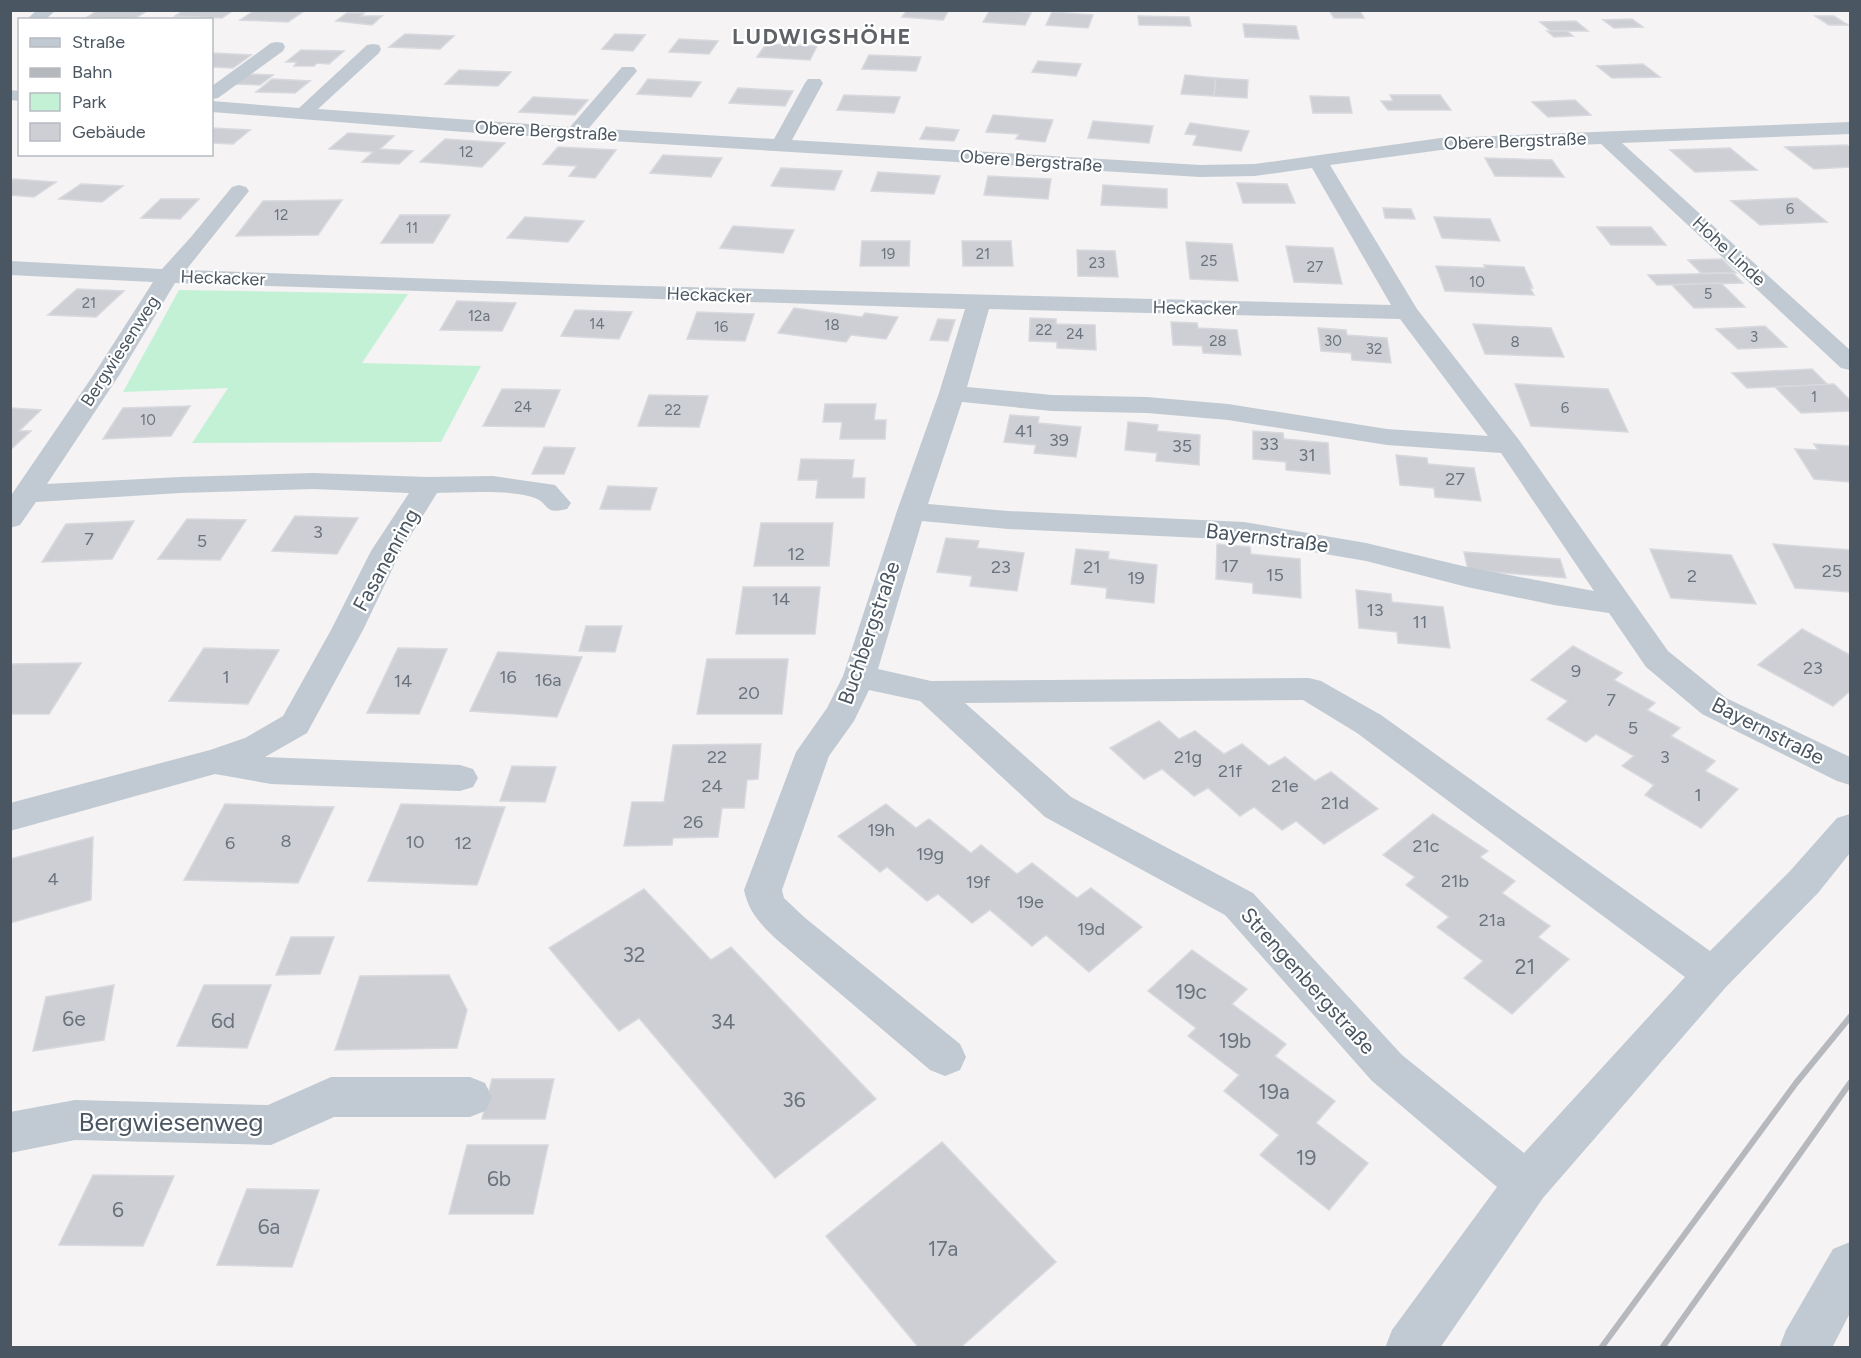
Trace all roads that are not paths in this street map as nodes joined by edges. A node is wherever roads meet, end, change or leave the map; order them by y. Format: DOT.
graph roads {
  1 [pos="277,47"];
  2 [pos="374,49"];
  3 [pos="628,71"];
  4 [pos="814,82"];
  5 [pos="213,93"];
  6 [pos="213,107"];
  7 [pos="304,113"];
  8 [pos="1851,128"];
  9 [pos="575,133"];
  10 [pos="1608,139"];
  11 [pos="780,145"];
  12 [pos="1318,162"];
  13 [pos="239,191"];
  14 [pos="10,267"];
  15 [pos="168,276"];
  16 [pos="979,302"];
  17 [pos="1407,312"];
  18 [pos="1851,363"];
  19 [pos="952,393"];
  20 [pos="1509,446"];
  21 [pos="428,485"];
  22 [pos="557,503"];
  23 [pos="18,507"];
  24 [pos="911,511"];
  25 [pos="1617,604"];
  26 [pos="858,676"];
  27 [pos="931,692"];
  28 [pos="216,761"];
  29 [pos="1851,772"];
  30 [pos="460,778"];
  31 [pos="10,817"];
  32 [pos="1851,828"];
  33 [pos="1712,975"];
  34 [pos="945,1057"];
  35 [pos="470,1097"];
  36 [pos="10,1133"];
  37 [pos="1527,1183"];
  38 [pos="1851,1266"];
  39 [pos="1410,1347"];
  40 [pos="1804,1347"];
  1 -- 5 [label="street"];
  2 -- 7 [label="street"];
  3 -- 9 [label="street"];
  4 -- 11 [label="street"];
  6 -- 7 [label="street, Obere Bergstraße"];
  7 -- 9 [label="street, Obere Bergstraße"];
  8 -- 10 [label="street, Obere Bergstraße"];
  9 -- 11 [label="street, Obere Bergstraße"];
  10 -- 12 [label="street, Obere Bergstraße"];
  10 -- 18 [label="street, Hohe Linde"];
  11 -- 12 [label="street, Obere Bergstraße"];
  12 -- 17 [label="street, Bayernstraße"];
  13 -- 15 [label="street, Bergwiesenweg"];
  14 -- 15 [label="street, Heckacker"];
  15 -- 16 [label="street, Heckacker"];
  15 -- 23 [label="street, Bergwiesenweg"];
  16 -- 17 [label="street, Heckacker"];
  16 -- 19 [label="street, Buchbergstraße"];
  17 -- 20 [label="street, Bayernstraße"];
  19 -- 20 [label="street"];
  19 -- 24 [label="street, Buchbergstraße"];
  20 -- 25 [label="street, Bayernstraße"];
  21 -- 22 [label="street"];
  21 -- 23 [label="street, Fasanenring"];
  21 -- 28 [label="street, Fasanenring"];
  24 -- 25 [label="street, Bayernstraße"];
  24 -- 26 [label="street, Buchbergstraße"];
  25 -- 29 [label="street, Bayernstraße"];
  26 -- 27 [label="street, Strengenbergstraße"];
  26 -- 34 [label="street, Buchbergstraße"];
  27 -- 33 [label="street, Strengenbergstraße"];
  27 -- 37 [label="street, Strengenbergstraße"];
  28 -- 30 [label="street"];
  28 -- 31 [label="street, Fasanenring"];
  32 -- 33 [label="street"];
  33 -- 37 [label="street"];
  35 -- 36 [label="street, Bergwiesenweg"];
  37 -- 39 [label="street"];
  38 -- 40 [label="street"];
}
